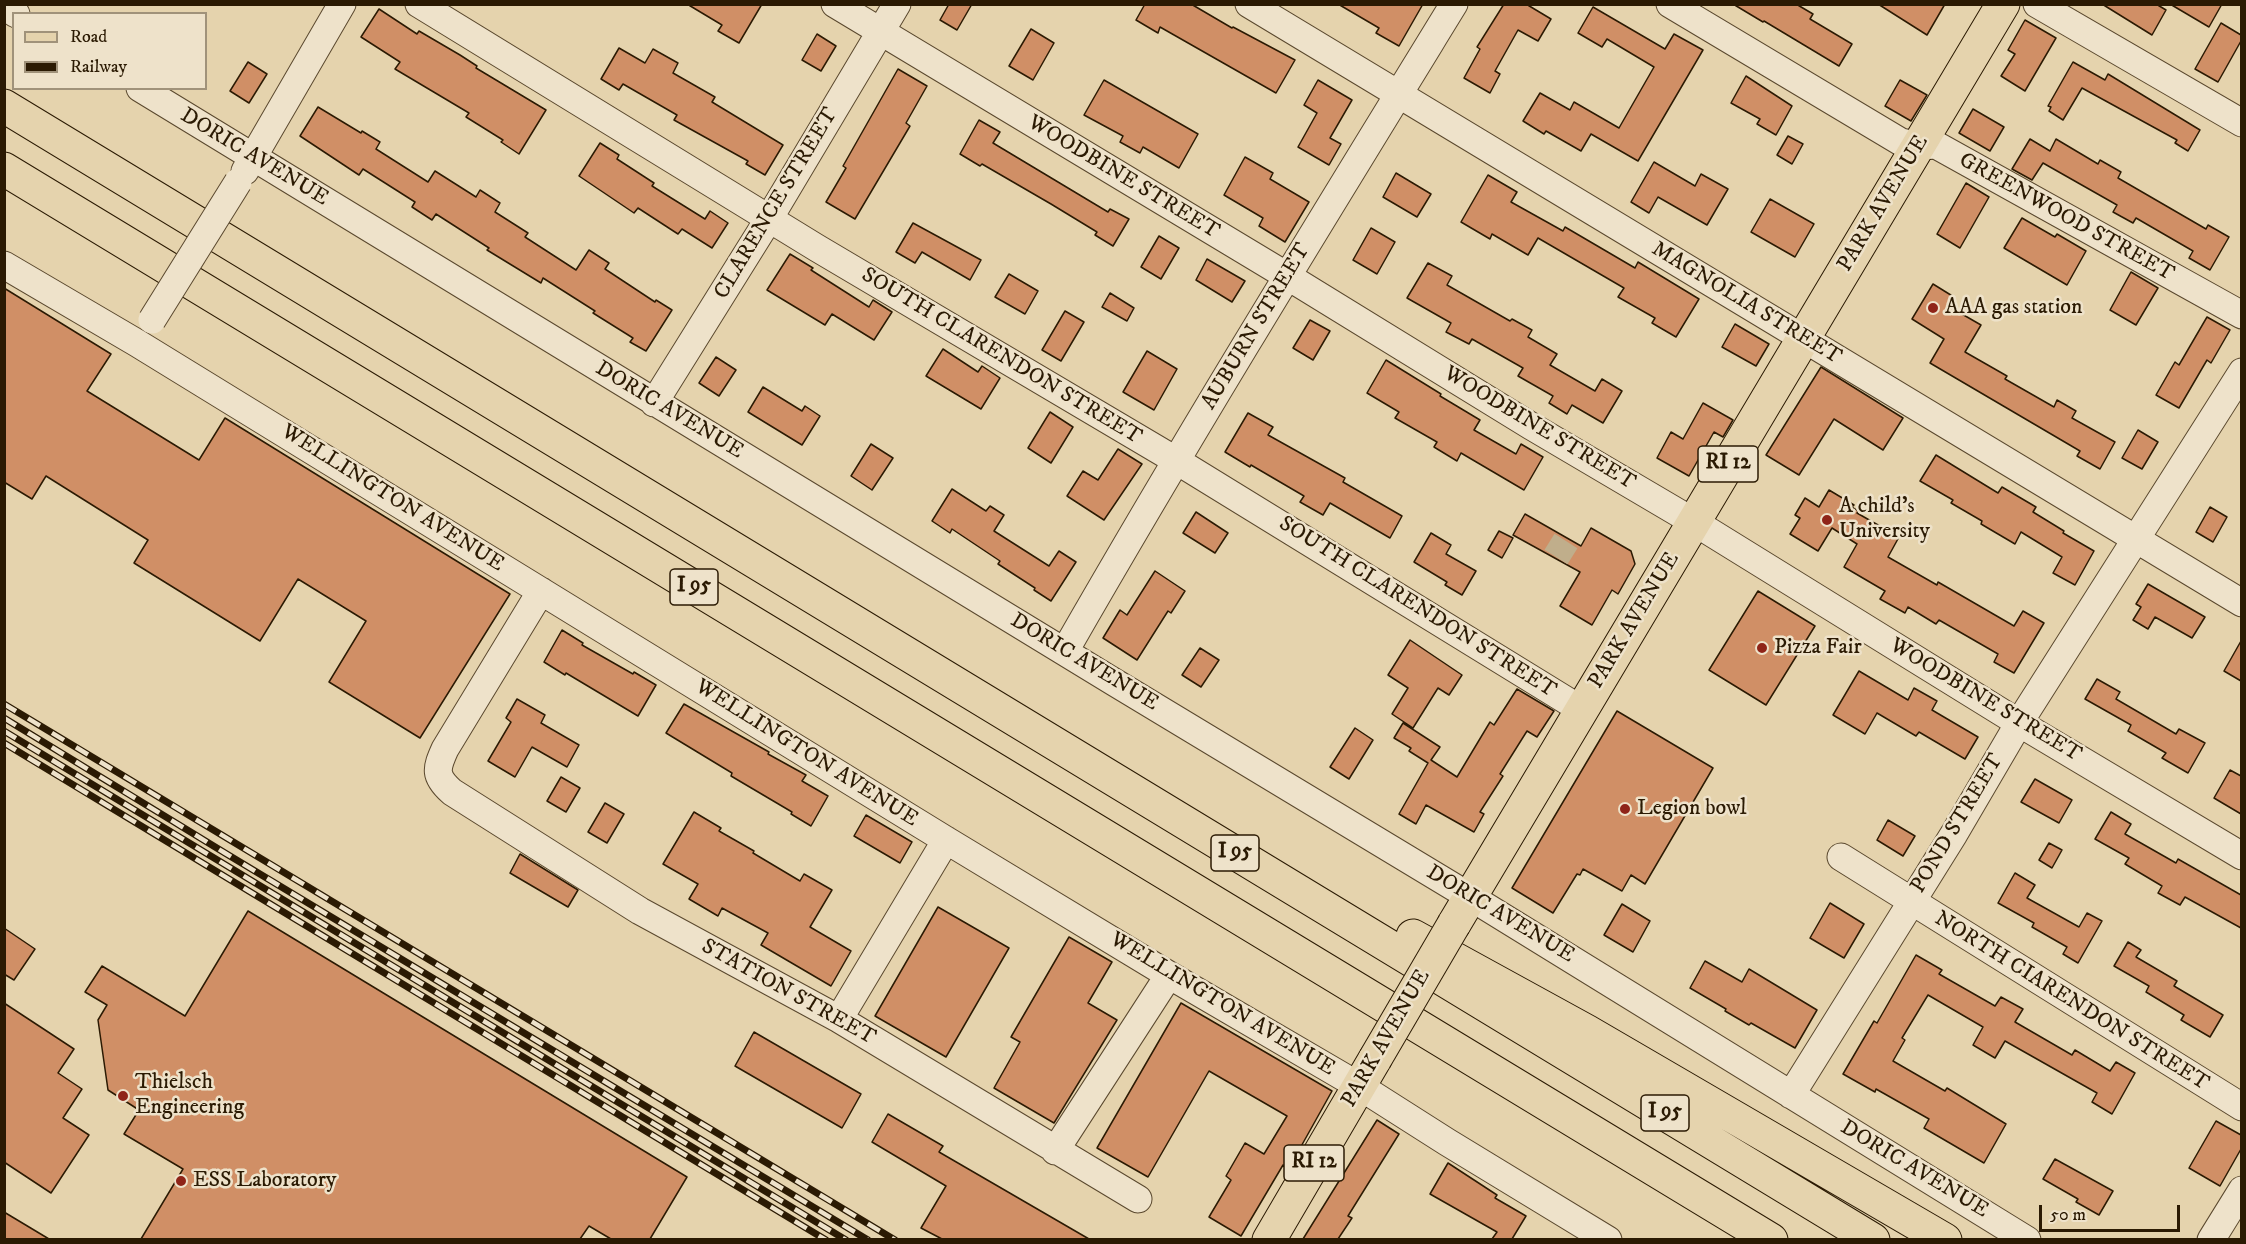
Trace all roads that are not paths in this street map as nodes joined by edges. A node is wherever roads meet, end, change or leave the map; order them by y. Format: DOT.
graph roads {
  1 [pos="342,4"];
  2 [pos="419,4"];
  3 [pos="835,4"];
  4 [pos="897,4"];
  5 [pos="1249,4"];
  6 [pos="1454,4"];
  7 [pos="1670,4"];
  8 [pos="2003,4"];
  9 [pos="2037,4"];
  10 [pos="880,32"];
  11 [pos="143,90"];
  12 [pos="1400,93"];
  13 [pos="4,106"];
  14 [pos="2241,123"];
  15 [pos="1918,146"];
  16 [pos="254,157"];
  17 [pos="4,169"];
  18 [pos="770,218"];
  19 [pos="4,265"];
  20 [pos="1287,276"];
  21 [pos="2241,315"];
  22 [pos="1804,338"];
  23 [pos="137,343"];
  24 [pos="2241,372"];
  25 [pos="654,403"];
  26 [pos="1177,461"];
  27 [pos="1694,522"];
  28 [pos="2135,540"];
  29 [pos="541,591"];
  30 [pos="2241,603"];
  31 [pos="1065,651"];
  32 [pos="1582,710"];
  33 [pos="1013,719"];
  34 [pos="2019,723"];
  35 [pos="946,840"];
  36 [pos="2241,856"];
  37 [pos="1840,857"];
  38 [pos="1910,901"];
  39 [pos="1463,911"];
  40 [pos="1169,975"];
  41 [pos="838,1019"];
  42 [pos="1367,1072"];
  43 [pos="1791,1095"];
  44 [pos="2241,1107"];
  45 [pos="1055,1151"];
  46 [pos="1798,1153"];
  47 [pos="2241,1190"];
  48 [pos="1138,1200"];
  49 [pos="1269,1239"];
  50 [pos="1608,1239"];
  51 [pos="1771,1239"];
  52 [pos="1873,1239"];
  53 [pos="1945,1239"];
  54 [pos="1958,1239"];
  55 [pos="2028,1239"];
  56 [pos="2211,1239"];
  1 -- 16 [label="street"];
  2 -- 18 [label="street, SOUTH CLARENDON STREET"];
  3 -- 10 [label="street, WOODBINE STREET"];
  4 -- 10 [label="street, CLARENCE STREET"];
  5 -- 12 [label="street, MAGNOLIA STREET"];
  6 -- 12 [label="street, AUBURN STREET"];
  7 -- 15 [label="street, GREENWOOD STREET"];
  8 -- 15 [label="main road, PARK AVENUE / RI 12"];
  9 -- 14 [label="street"];
  10 -- 18 [label="street, CLARENCE STREET"];
  10 -- 20 [label="street, WOODBINE STREET"];
  11 -- 16 [label="street, DORIC AVENUE"];
  12 -- 20 [label="street, AUBURN STREET"];
  12 -- 22 [label="street, MAGNOLIA STREET"];
  13 -- 33 [label="main road, I 95"];
  15 -- 21 [label="street, GREENWOOD STREET"];
  15 -- 22 [label="main road, PARK AVENUE / RI 12"];
  16 -- 23 [label="street, bridge"];
  16 -- 25 [label="street, DORIC AVENUE"];
  17 -- 51 [label="main road, I 95"];
  18 -- 25 [label="street, CLARENCE STREET"];
  18 -- 26 [label="street, SOUTH CLARENDON STREET"];
  19 -- 23 [label="street, WELLINGTON AVENUE"];
  20 -- 26 [label="street, AUBURN STREET"];
  20 -- 27 [label="street, WOODBINE STREET"];
  22 -- 27 [label="main road, PARK AVENUE / RI 12"];
  22 -- 28 [label="street, MAGNOLIA STREET"];
  23 -- 29 [label="street, WELLINGTON AVENUE"];
  24 -- 28 [label="street, POND STREET"];
  25 -- 31 [label="street, DORIC AVENUE"];
  26 -- 31 [label="street, AUBURN STREET"];
  26 -- 32 [label="street, SOUTH CLARENDON STREET"];
  27 -- 32 [label="main road, PARK AVENUE / RI 12"];
  27 -- 34 [label="street, WOODBINE STREET"];
  28 -- 30 [label="street, MAGNOLIA STREET"];
  28 -- 34 [label="street, POND STREET"];
  29 -- 35 [label="street, WELLINGTON AVENUE"];
  29 -- 41 [label="street, STATION STREET"];
  31 -- 39 [label="street, DORIC AVENUE"];
  32 -- 39 [label="main road, PARK AVENUE / RI 12"];
  33 -- 46 [label="main road"];
  33 -- 52 [label="main road, I 95"];
  34 -- 36 [label="street, WOODBINE STREET"];
  34 -- 38 [label="street, POND STREET"];
  35 -- 40 [label="street, WELLINGTON AVENUE"];
  35 -- 41 [label="street"];
  37 -- 38 [label="street, NORTH CIARENDON STREET"];
  38 -- 43 [label="street, POND STREET"];
  38 -- 44 [label="street, NORTH CIARENDON STREET"];
  39 -- 42 [label="main road, PARK AVENUE / RI 12, bridge"];
  39 -- 43 [label="street, DORIC AVENUE"];
  40 -- 42 [label="street, WELLINGTON AVENUE"];
  40 -- 45 [label="street"];
  41 -- 45 [label="street, STATION STREET"];
  42 -- 49 [label="main road, PARK AVENUE / RI 12"];
  42 -- 50 [label="street, WELLINGTON AVENUE"];
  43 -- 55 [label="street, DORIC AVENUE"];
  45 -- 48 [label="street, STATION STREET"];
  46 -- 53 [label="main road"];
  46 -- 54 [label="main road"];
  47 -- 56 [label="street"];
}
